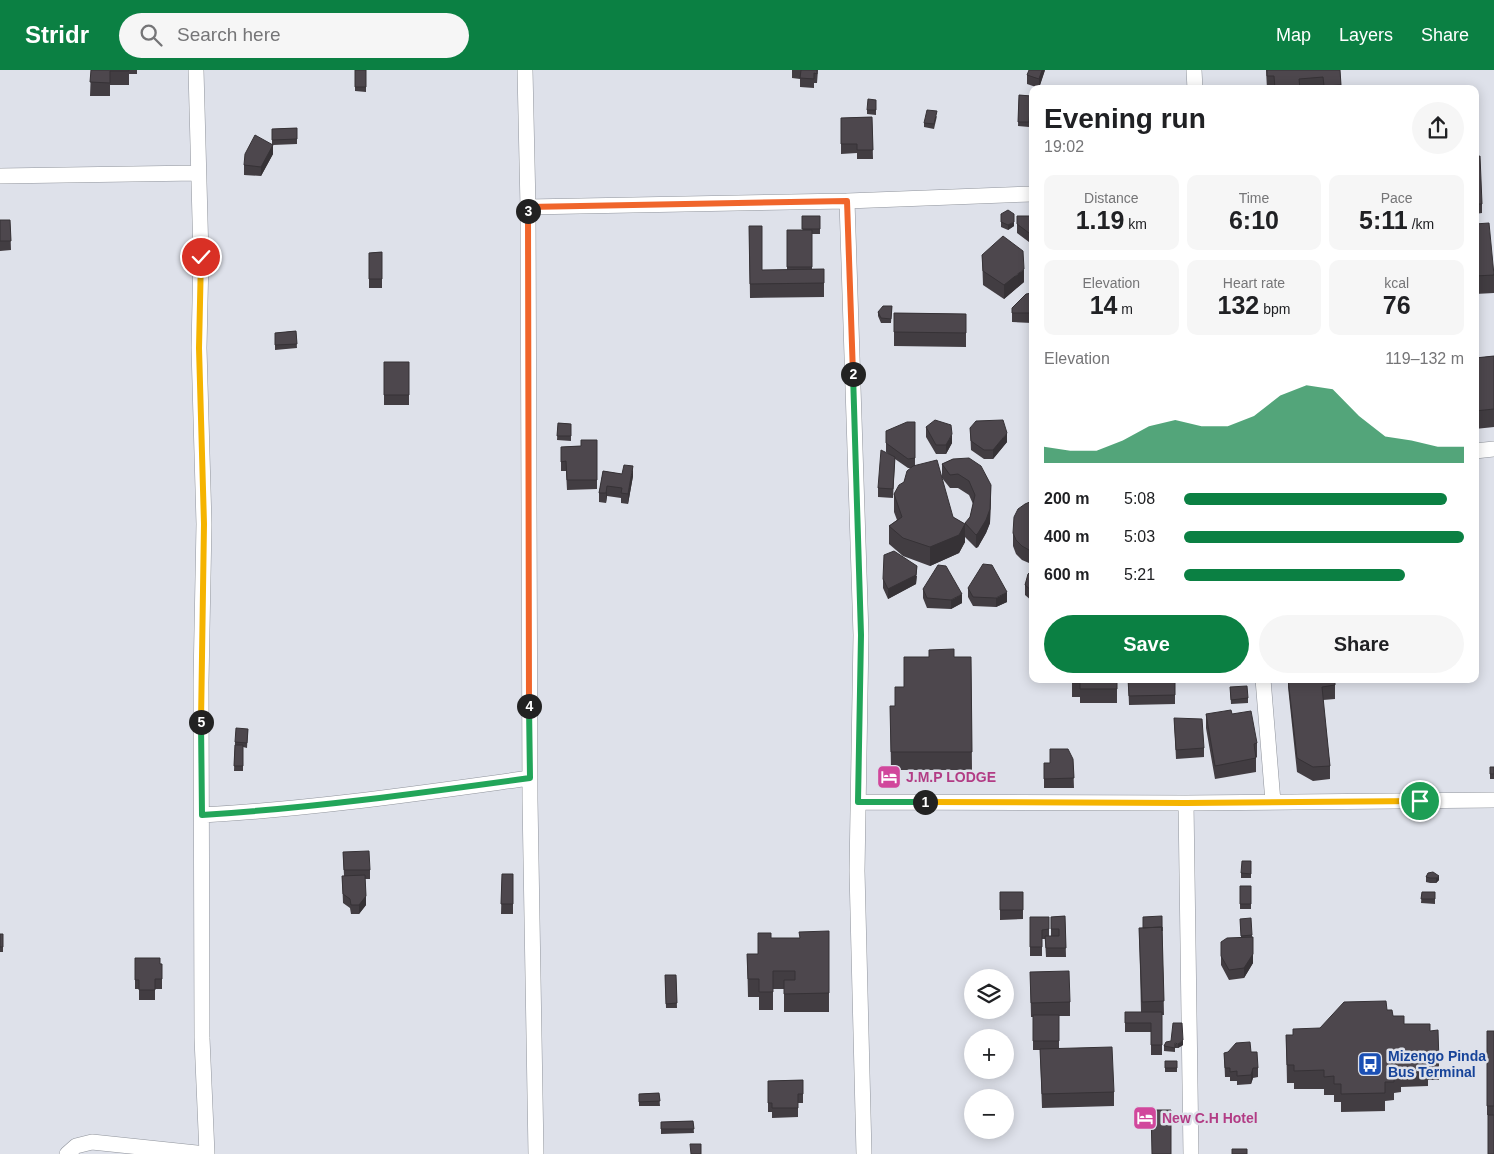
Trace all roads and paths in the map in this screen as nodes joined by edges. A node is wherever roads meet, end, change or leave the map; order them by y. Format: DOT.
graph roads {
  1 [pos="196,70"];
  2 [pos="525,70"];
  3 [pos="1194,70"];
  4 [pos="1195,85"];
  5 [pos="198,173"];
  6 [pos="0,176"];
  7 [pos="1029,194"];
  8 [pos="847,201"];
  9 [pos="528,207"];
  10 [pos="1494,449"];
  11 [pos="1479,451"];
  12 [pos="1263,683"];
  13 [pos="530,778"];
  14 [pos="1494,800"];
  15 [pos="858,802"];
  16 [pos="1273,802"];
  17 [pos="1186,803"];
  18 [pos="202,815"];
  19 [pos="66,1154"];
  20 [pos="206,1154"];
  21 [pos="536,1154"];
  22 [pos="864,1154"];
  23 [pos="1191,1154"];
  1 -- 5 [label="street"];
  2 -- 9 [label="street"];
  3 -- 4 [label="street"];
  5 -- 6 [label="street"];
  5 -- 18 [label="street"];
  7 -- 8 [label="street"];
  8 -- 9 [label="street"];
  8 -- 15 [label="street"];
  9 -- 13 [label="street"];
  10 -- 11 [label="street"];
  12 -- 16 [label="street"];
  13 -- 18 [label="street"];
  13 -- 21 [label="street"];
  14 -- 16 [label="street"];
  15 -- 17 [label="street"];
  15 -- 22 [label="street"];
  16 -- 17 [label="street"];
  17 -- 23 [label="street"];
  18 -- 20 [label="street"];
  19 -- 20 [label="street"];
}
